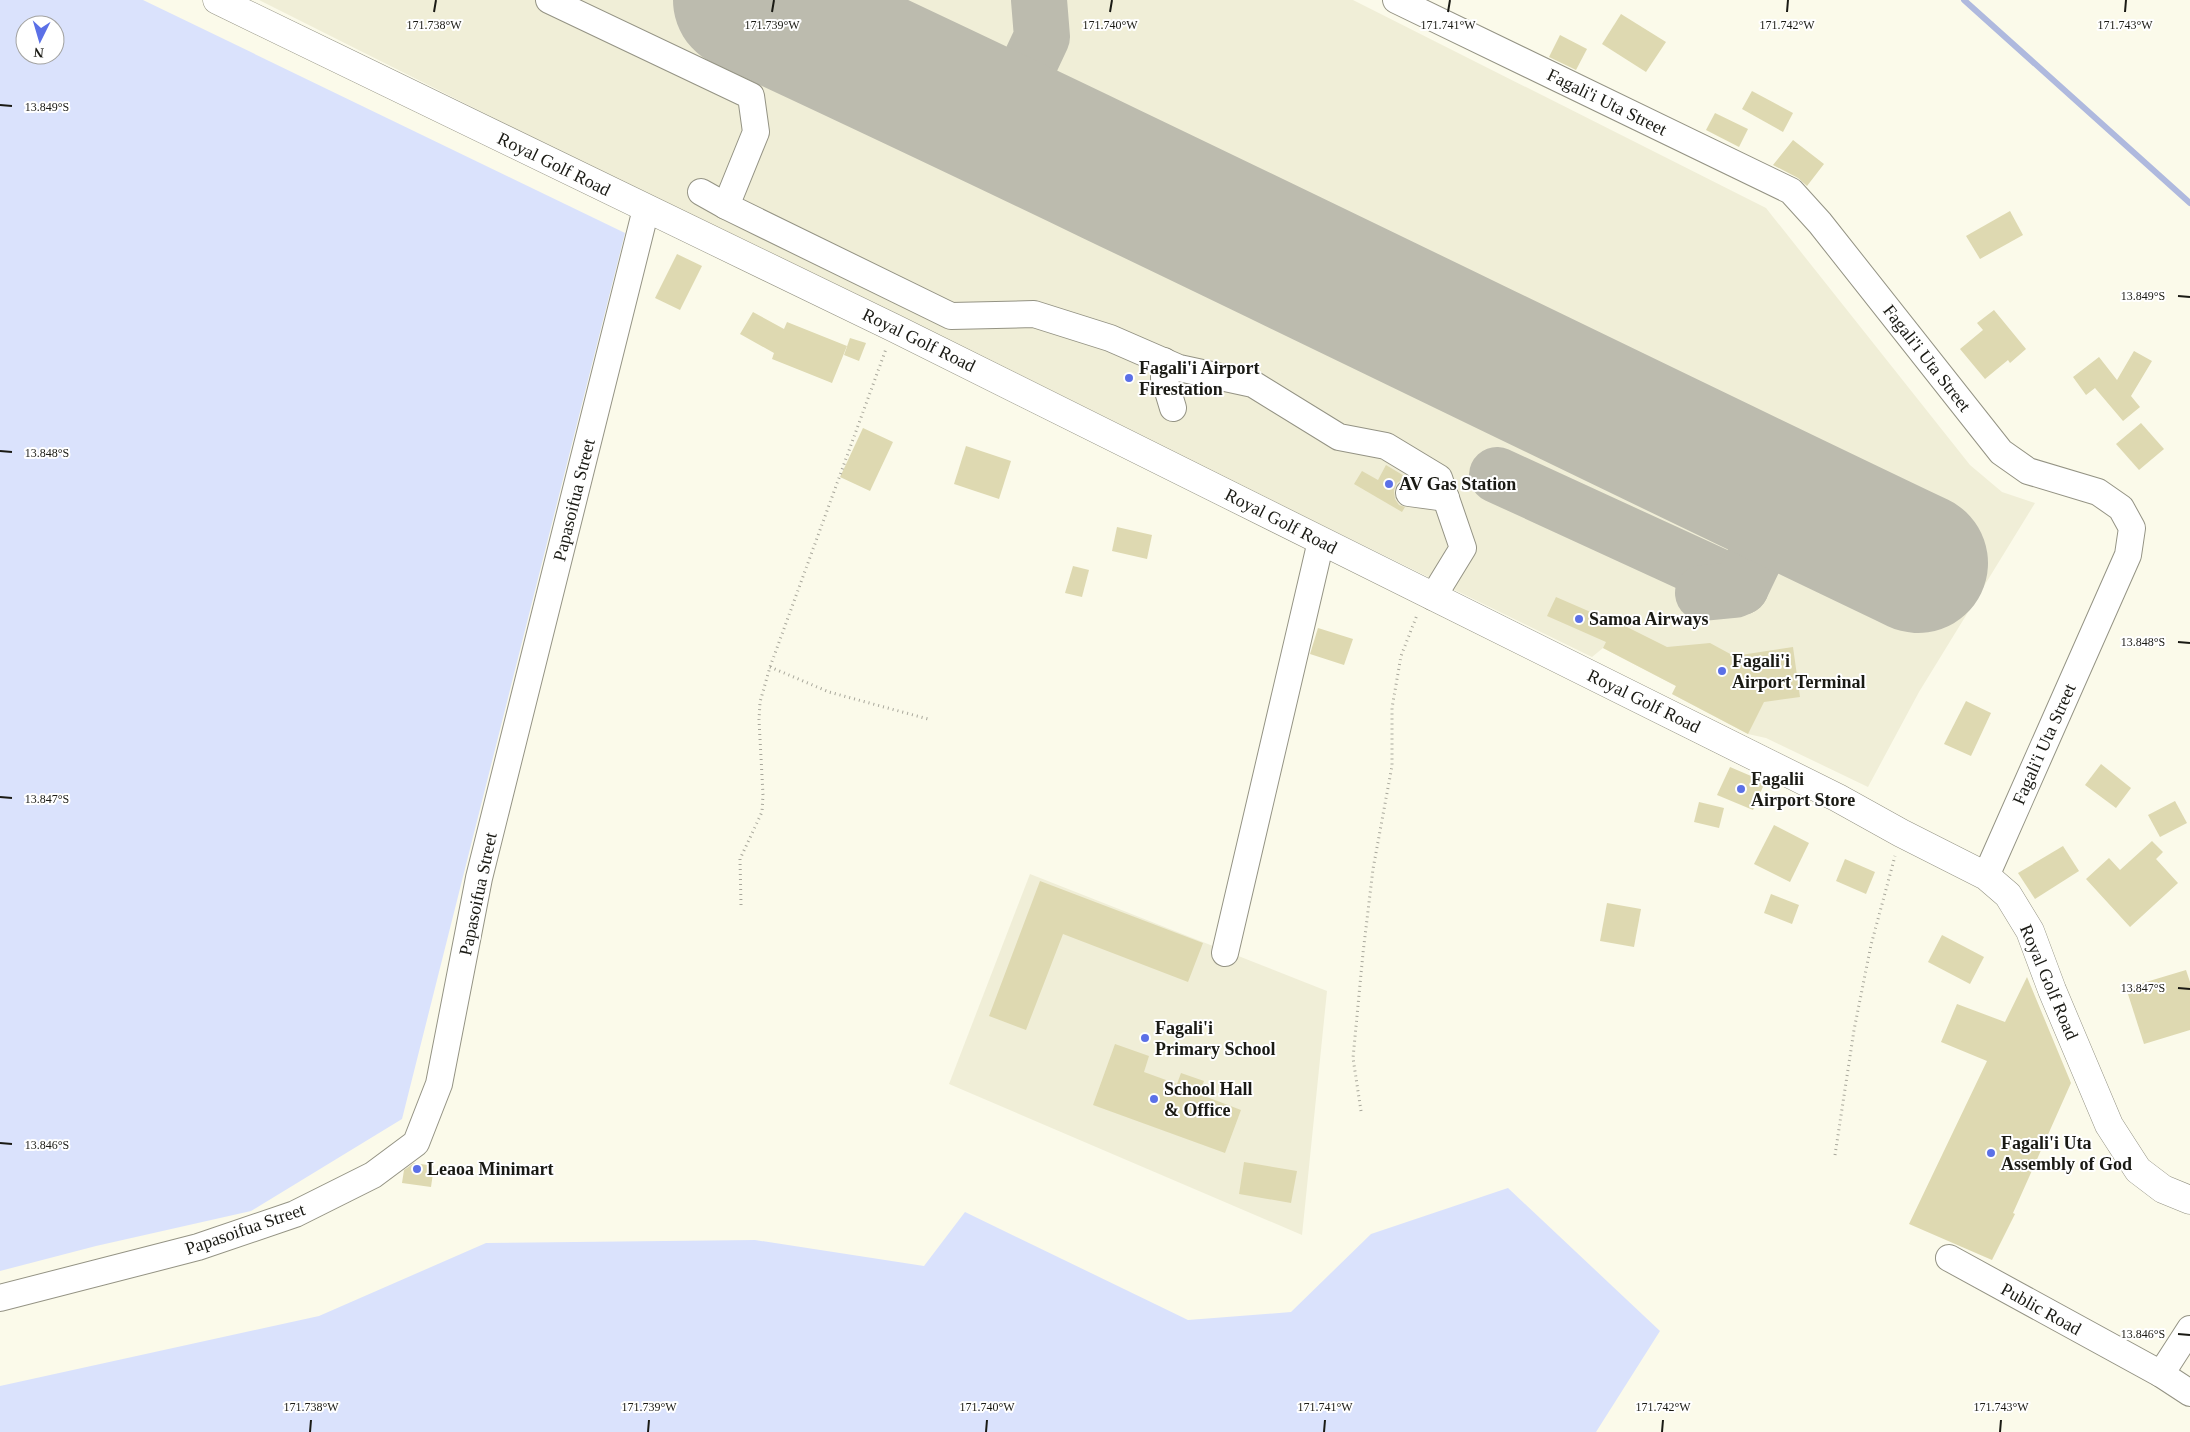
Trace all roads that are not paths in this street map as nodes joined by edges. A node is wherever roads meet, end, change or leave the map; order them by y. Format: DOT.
graph roads {
  1 [pos="218,0"];
  2 [pos="549,0"];
  3 [pos="1396,0"];
  4 [pos="701,192"];
  5 [pos="726,206"];
  6 [pos="646,209"];
  7 [pos="1164,361"];
  8 [pos="1173,408"];
  9 [pos="1409,493"];
  10 [pos="1446,498"];
  11 [pos="1321,541"];
  12 [pos="1429,595"];
  13 [pos="1986,876"];
  14 [pos="1225,952"];
  15 [pos="2190,1200"];
  16 [pos="1949,1258"];
  17 [pos="0,1298"];
  18 [pos="2190,1328"];
  19 [pos="2160,1374"];
  20 [pos="2190,1393"];
  1 -- 6 [label="main road, Royal Golf Road"];
  2 -- 5 [label="street"];
  3 -- 13 [label="street, Fagali'i Uta Street"];
  4 -- 5 [label="street"];
  5 -- 7 [label="street"];
  6 -- 11 [label="main road, Royal Golf Road"];
  6 -- 17 [label="street, Papasoifua Street"];
  7 -- 8 [label="street"];
  7 -- 10 [label="street"];
  9 -- 10 [label="street"];
  10 -- 12 [label="street"];
  11 -- 12 [label="main road, Royal Golf Road"];
  11 -- 14 [label="street"];
  12 -- 13 [label="main road, Royal Golf Road"];
  13 -- 15 [label="main road, Royal Golf Road"];
  16 -- 19 [label="street, Public Road"];
  18 -- 19 [label="street"];
  19 -- 20 [label="street, Public Road"];
}
